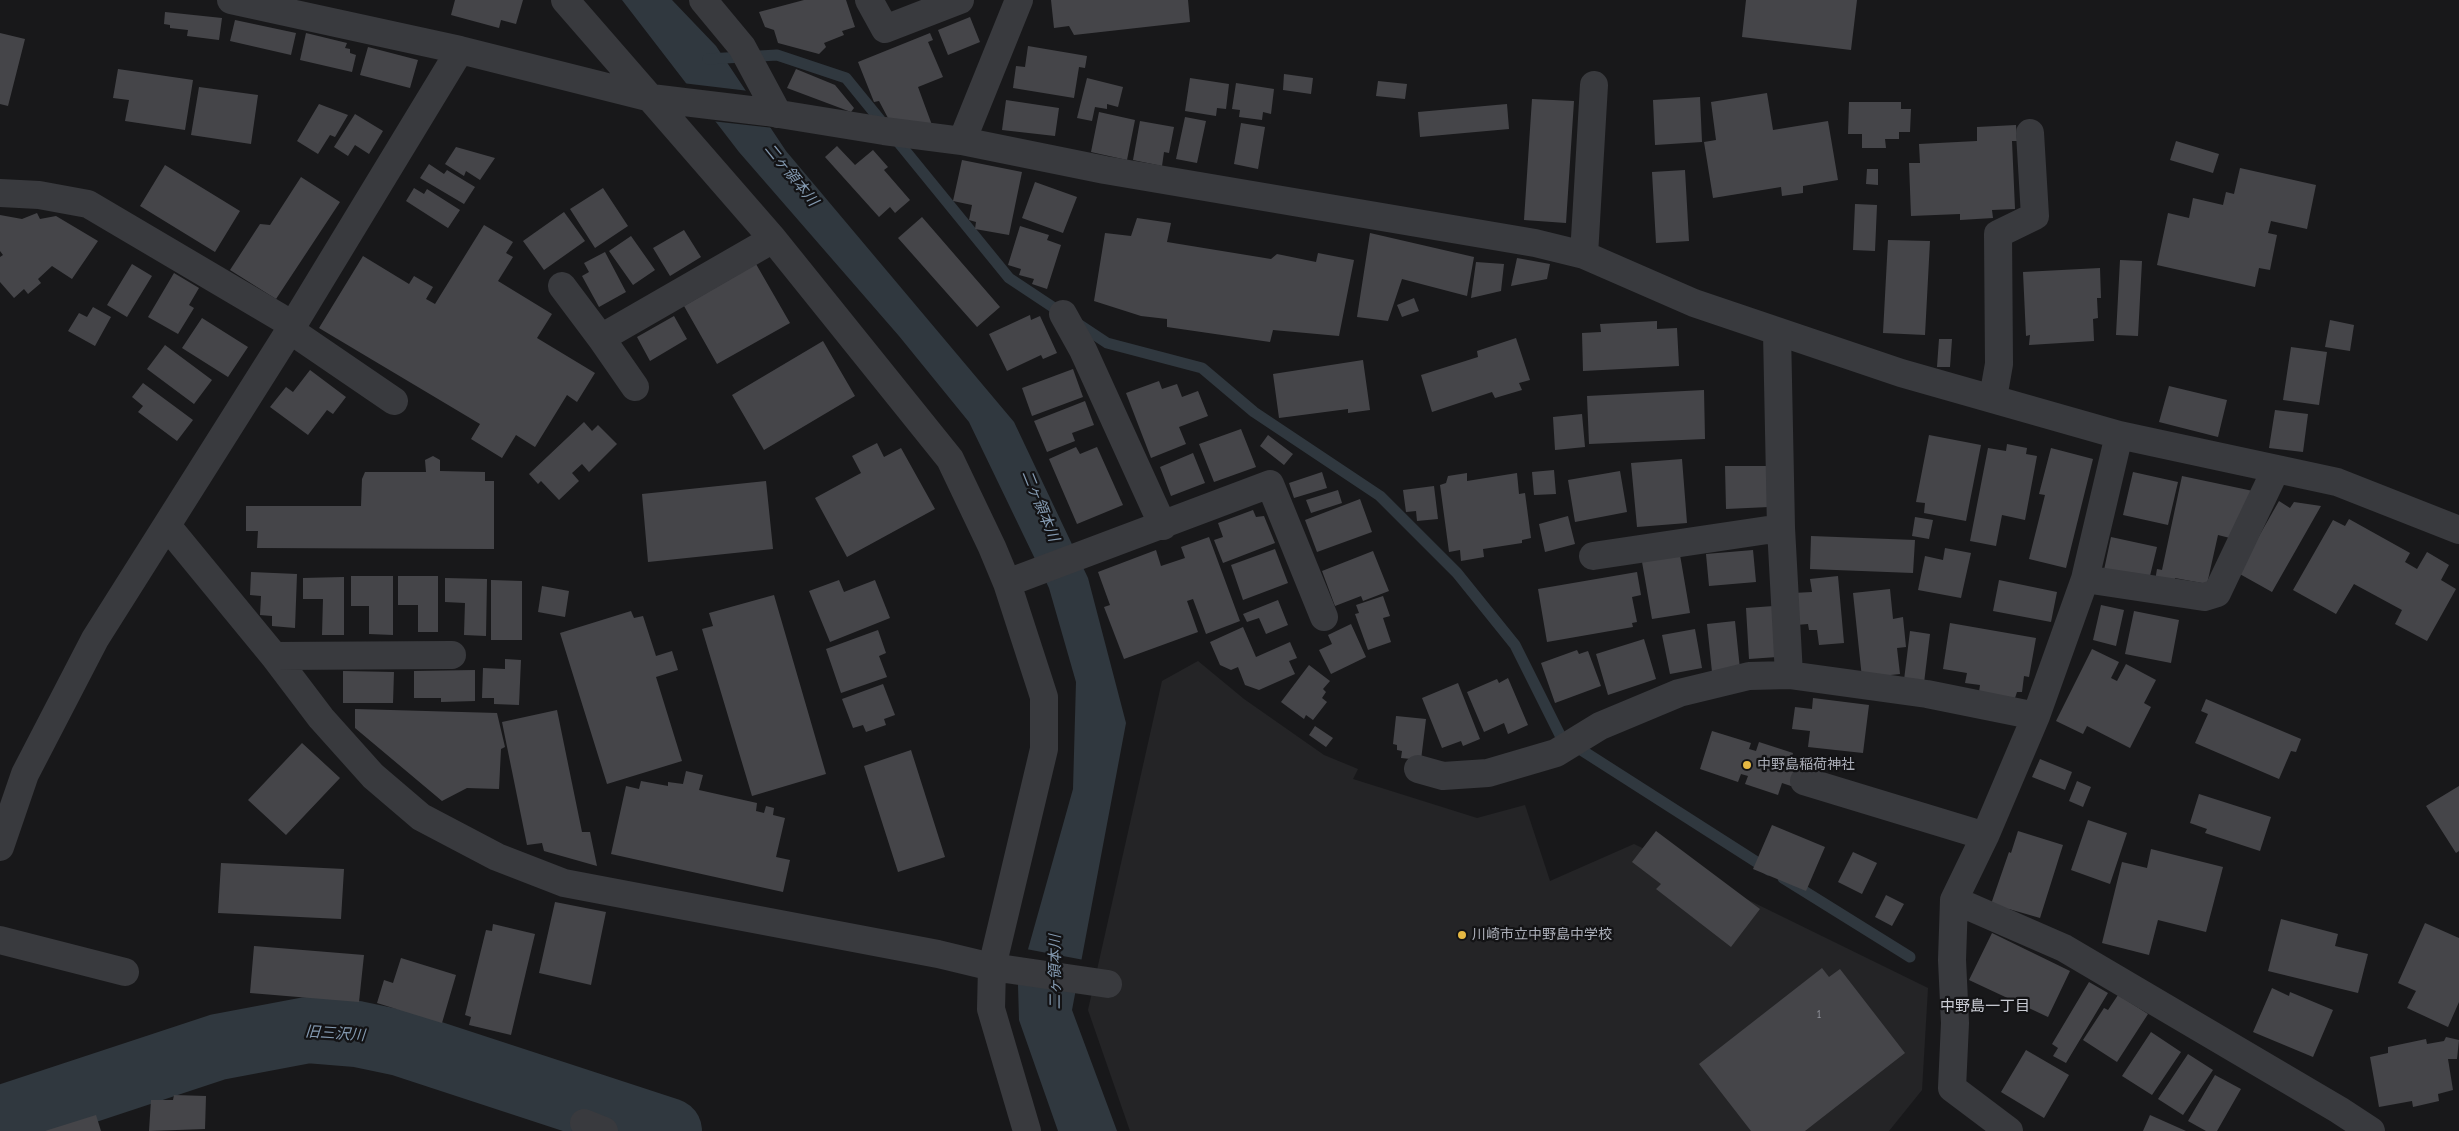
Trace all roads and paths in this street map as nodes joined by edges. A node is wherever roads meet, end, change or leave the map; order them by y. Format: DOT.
graph roads {
  1 [pos="231,0"];
  2 [pos="565,0"];
  3 [pos="703,0"];
  4 [pos="869,0"];
  5 [pos="960,0"];
  6 [pos="1019,0"];
  7 [pos="460,50"];
  8 [pos="1594,85"];
  9 [pos="651,98"];
  10 [pos="773,113"];
  11 [pos="2030,133"];
  12 [pos="962,142"];
  13 [pos="0,192"];
  14 [pos="773,239"];
  15 [pos="1584,255"];
  16 [pos="562,286"];
  17 [pos="1063,314"];
  18 [pos="291,328"];
  19 [pos="1777,332"];
  20 [pos="601,338"];
  21 [pos="635,387"];
  22 [pos="1993,398"];
  23 [pos="394,401"];
  24 [pos="2119,435"];
  25 [pos="2276,469"];
  26 [pos="1163,526"];
  27 [pos="168,527"];
  28 [pos="1781,528"];
  29 [pos="2459,530"];
  30 [pos="1593,556"];
  31 [pos="2085,579"];
  32 [pos="1007,583"];
  33 [pos="1324,617"];
  34 [pos="452,654"];
  35 [pos="274,656"];
  36 [pos="1789,675"];
  37 [pos="2036,716"];
  38 [pos="1418,769"];
  39 [pos="1804,780"];
  40 [pos="1985,836"];
  41 [pos="0,846"];
  42 [pos="1954,900"];
  43 [pos="0,940"];
  44 [pos="992,967"];
  45 [pos="125,972"];
  46 [pos="1098,982"];
  47 [pos="1026,1131"];
  48 [pos="2009,1131"];
  49 [pos="2371,1131"];
  1 -- 7 [label="street"];
  2 -- 9 [label="street"];
  3 -- 10 [label="street"];
  4 -- 5 [label="street"];
  6 -- 12 [label="street"];
  7 -- 9 [label="street"];
  7 -- 18 [label="street"];
  8 -- 15 [label="street"];
  9 -- 10 [label="street"];
  9 -- 14 [label="street"];
  10 -- 12 [label="street"];
  11 -- 22 [label="street"];
  12 -- 15 [label="street"];
  13 -- 18 [label="street"];
  14 -- 20 [label="street"];
  14 -- 32 [label="street"];
  15 -- 19 [label="street"];
  16 -- 20 [label="street"];
  17 -- 26 [label="street"];
  18 -- 23 [label="street"];
  18 -- 27 [label="street"];
  19 -- 22 [label="street"];
  19 -- 28 [label="street"];
  20 -- 21 [label="street"];
  22 -- 24 [label="street"];
  24 -- 25 [label="street"];
  24 -- 31 [label="street"];
  25 -- 29 [label="street"];
  25 -- 31 [label="street"];
  26 -- 32 [label="street"];
  26 -- 33 [label="street"];
  27 -- 35 [label="street"];
  27 -- 41 [label="street"];
  28 -- 30 [label="street"];
  28 -- 36 [label="street"];
  31 -- 37 [label="street"];
  32 -- 44 [label="street"];
  34 -- 35 [label="street"];
  35 -- 44 [label="street"];
  36 -- 37 [label="street"];
  36 -- 38 [label="street"];
  37 -- 40 [label="street"];
  39 -- 40 [label="street"];
  40 -- 42 [label="street"];
  42 -- 48 [label="street"];
  42 -- 49 [label="street"];
  43 -- 45 [label="street"];
  44 -- 46 [label="street"];
  44 -- 47 [label="street"];
}
